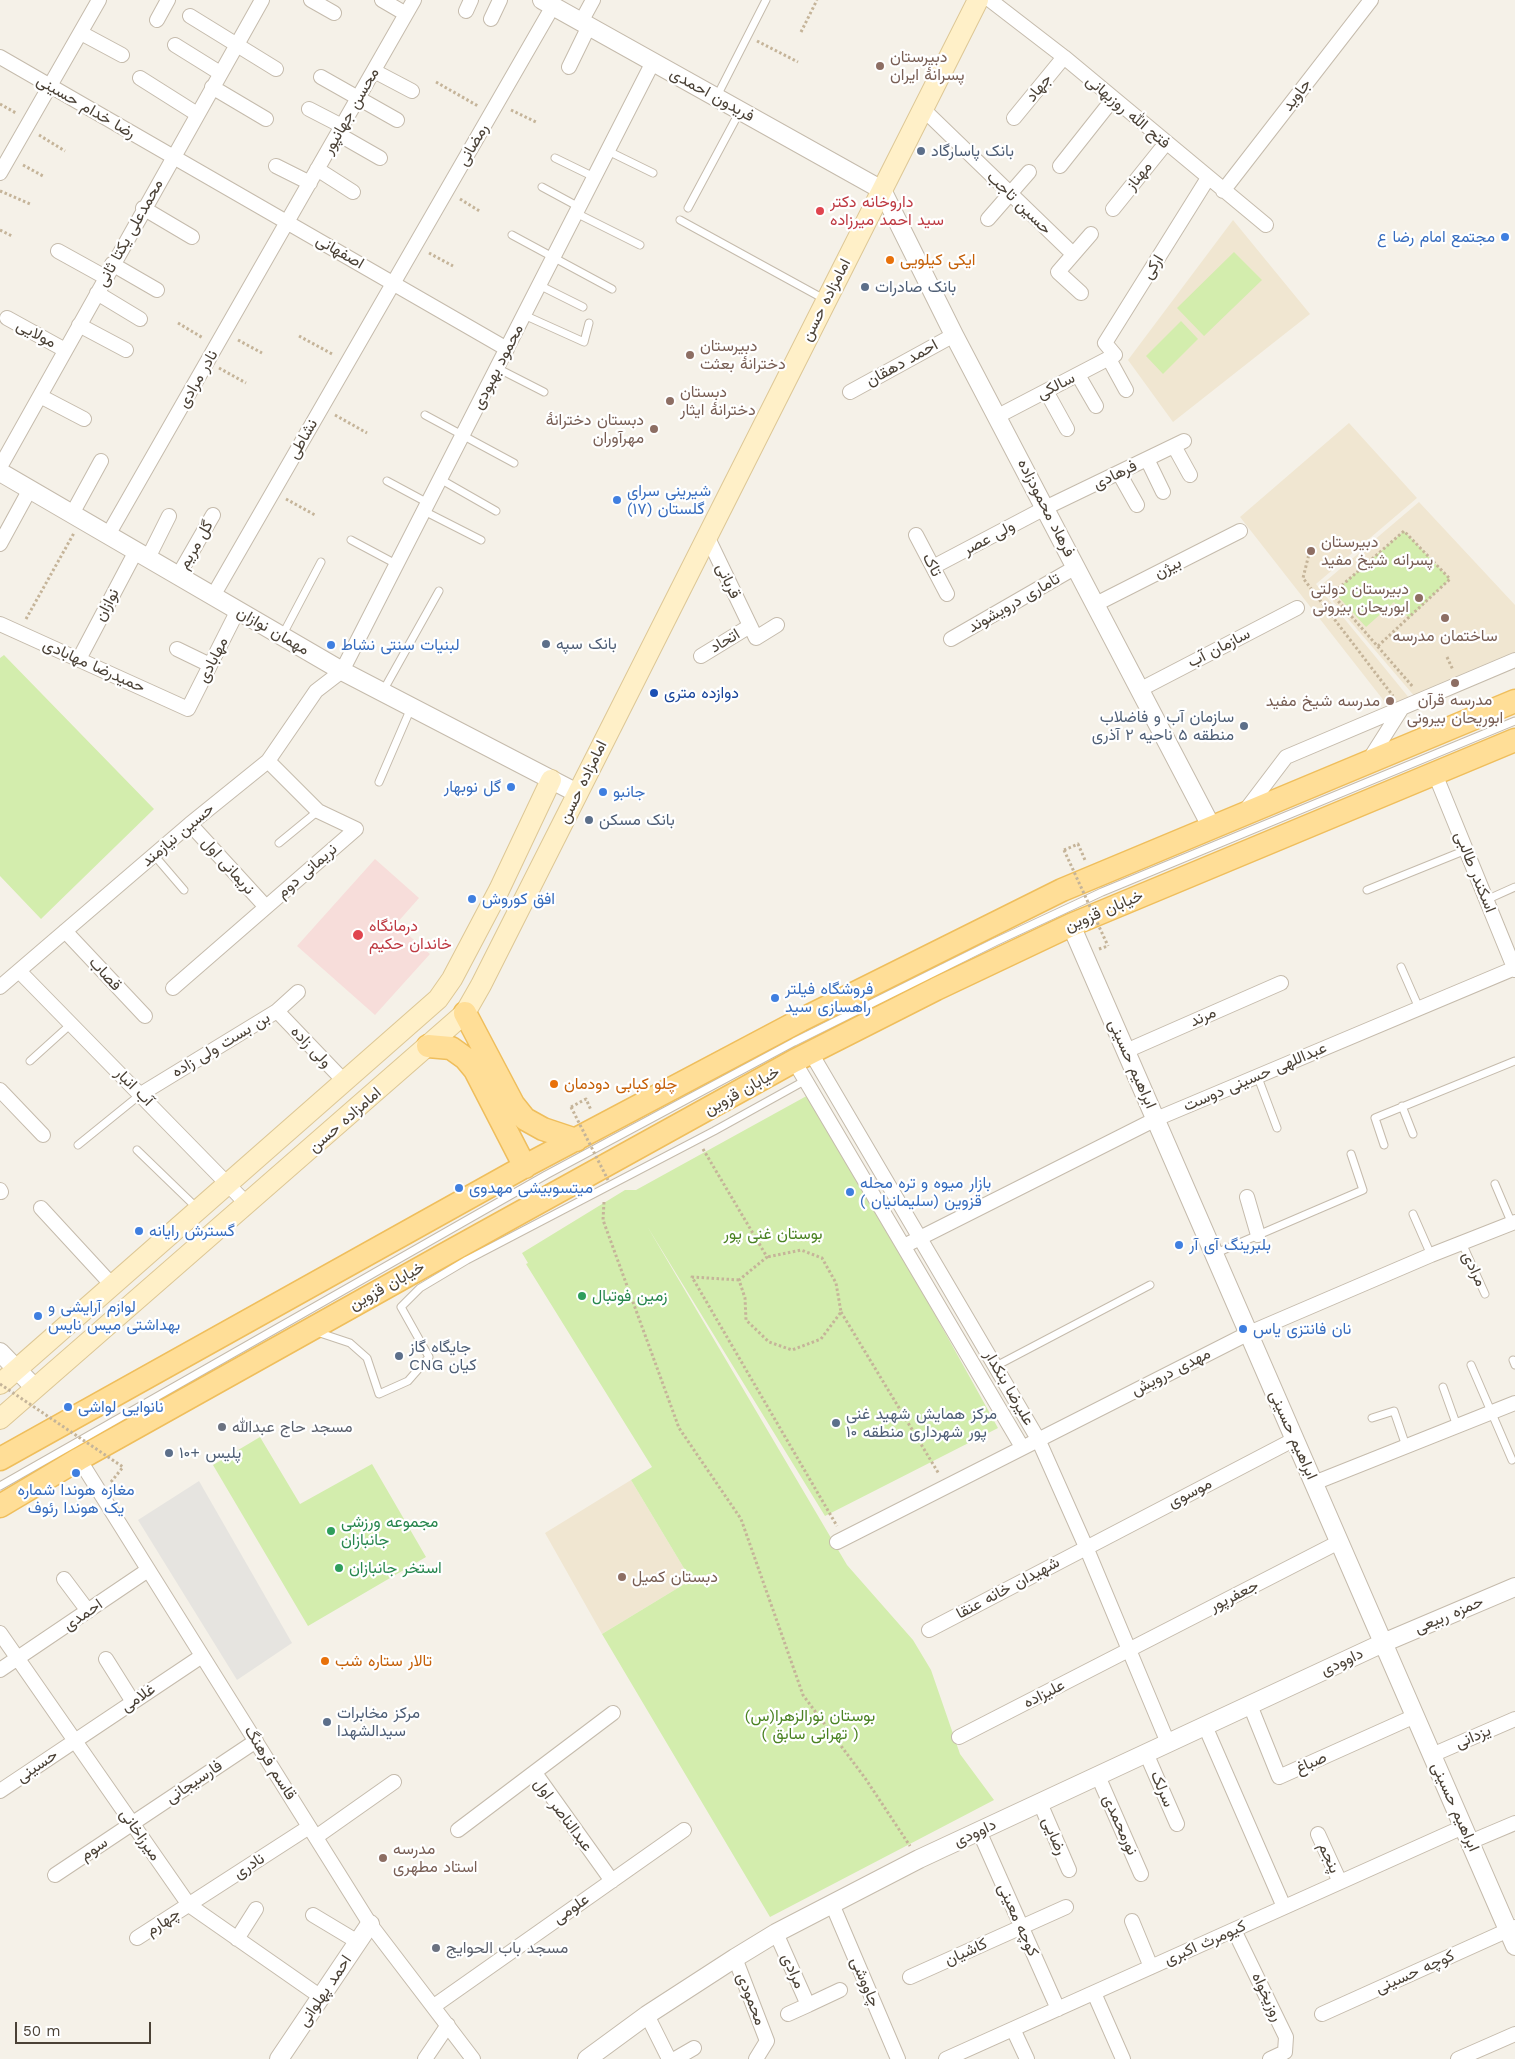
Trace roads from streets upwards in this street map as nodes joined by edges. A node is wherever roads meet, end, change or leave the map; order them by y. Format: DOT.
graph roads {
  1 [pos="99,0"];
  2 [pos="168,0"];
  3 [pos="262,0"];
  4 [pos="311,0"];
  5 [pos="382,0"];
  6 [pos="414,0"];
  7 [pos="500,0"];
  8 [pos="593,0"];
  9 [pos="978,0"];
  10 [pos="990,0"];
  11 [pos="1371,0"];
  12 [pos="548,3"];
  13 [pos="334,13"];
  14 [pos="406,14"];
  15 [pos="190,16"];
  16 [pos="491,19"];
  17 [pos="157,20"];
  18 [pos="585,24"];
  19 [pos="80,32"];
  20 [pos="175,45"];
  21 [pos="236,45"];
  22 [pos="122,55"];
  23 [pos="0,57"];
  24 [pos="1064,57"];
  25 [pos="653,62"];
  26 [pos="568,67"];
  27 [pos="276,69"];
  28 [pos="374,71"];
  29 [pos="220,72"];
  30 [pos="321,77"];
  31 [pos="140,78"];
  32 [pos="50,86"];
  33 [pos="212,87"];
  34 [pos="412,91"];
  35 [pos="1113,99"];
  36 [pos="357,100"];
  37 [pos="309,109"];
  38 [pos="923,109"];
  39 [pos="196,114"];
  40 [pos="1014,118"];
  41 [pos="266,119"];
  42 [pos="398,120"];
  43 [pos="340,130"];
  44 [pos="1166,143"];
  45 [pos="172,156"];
  46 [pos="380,158"];
  47 [pos="276,166"];
  48 [pos="1060,166"];
  49 [pos="317,169"];
  50 [pos="1029,172"];
  51 [pos="0,173"];
  52 [pos="1208,178"];
  53 [pos="310,184"];
  54 [pos="882,190"];
  55 [pos="1223,191"];
  56 [pos="353,192"];
  57 [pos="1010,194"];
  58 [pos="143,208"];
  59 [pos="1113,209"];
  60 [pos="988,219"];
  61 [pos="287,222"];
  62 [pos="1266,225"];
  63 [pos="1091,234"];
  64 [pos="192,237"];
  65 [pos="58,251"];
  66 [pos="1073,254"];
  67 [pos="112,264"];
  68 [pos="105,277"];
  69 [pos="393,283"];
  70 [pos="158,290"];
  71 [pos="97,293"];
  72 [pos="1081,293"];
  73 [pos="7,318"];
  74 [pos="140,319"];
  75 [pos="79,325"];
  76 [pos="954,334"];
  77 [pos="507,348"];
  78 [pos="65,350"];
  79 [pos="126,350"];
  80 [pos="1112,357"];
  81 [pos="1078,375"];
  82 [pos="1126,390"];
  83 [pos="1046,391"];
  84 [pos="850,392"];
  85 [pos="40,396"];
  86 [pos="1096,406"];
  87 [pos="998,416"];
  88 [pos="84,419"];
  89 [pos="1067,429"];
  90 [pos="1147,459"];
  91 [pos="100,461"];
  92 [pos="0,467"];
  93 [pos="0,472"];
  94 [pos="1119,473"];
  95 [pos="1190,475"];
  96 [pos="30,489"];
  97 [pos="1164,492"];
  98 [pos="1137,505"];
  99 [pos="1045,508"];
  100 [pos="213,515"];
  101 [pos="77,516"];
  102 [pos="169,516"];
  103 [pos="1240,531"];
  104 [pos="108,535"];
  105 [pos="916,535"];
  106 [pos="707,536"];
  107 [pos="0,544"];
  108 [pos="142,554"];
  109 [pos="933,567"];
  110 [pos="1076,567"];
  111 [pos="178,576"];
  112 [pos="947,594"];
  113 [pos="213,596"];
  114 [pos="1096,604"];
  115 [pos="1297,608"];
  116 [pos="238,610"];
  117 [pos="0,624"];
  118 [pos="777,625"];
  119 [pos="750,626"];
  120 [pos="951,639"];
  121 [pos="177,649"];
  122 [pos="701,656"];
  123 [pos="78,659"];
  124 [pos="1515,660"];
  125 [pos="210,665"];
  126 [pos="342,671"];
  127 [pos="1140,689"];
  128 [pos="1515,701"];
  129 [pos="1402,708"];
  130 [pos="188,709"];
  131 [pos="1515,740"];
  132 [pos="268,761"];
  133 [pos="1368,762"];
  134 [pos="1435,774"];
  135 [pos="551,780"];
  136 [pos="577,794"];
  137 [pos="1244,812"];
  138 [pos="190,824"];
  139 [pos="1211,826"];
  140 [pos="266,907"];
  141 [pos="1071,925"];
  142 [pos="65,931"];
  143 [pos="1515,969"];
  144 [pos="19,971"];
  145 [pos="1281,983"];
  146 [pos="0,987"];
  147 [pos="173,988"];
  148 [pos="298,992"];
  149 [pos="277,1011"];
  150 [pos="465,1012"];
  151 [pos="146,1016"];
  152 [pos="428,1046"];
  153 [pos="1126,1051"];
  154 [pos="804,1065"];
  155 [pos="345,1082"];
  156 [pos="0,1090"];
  157 [pos="141,1094"];
  158 [pos="1156,1119"];
  159 [pos="43,1135"];
  160 [pos="576,1140"];
  161 [pos="524,1167"];
  162 [pos="227,1184"];
  163 [pos="1247,1198"];
  164 [pos="247,1204"];
  165 [pos="40,1208"];
  166 [pos="1513,1223"];
  167 [pos="1258,1235"];
  168 [pos="920,1236"];
  169 [pos="904,1246"];
  170 [pos="112,1285"];
  171 [pos="1249,1333"];
  172 [pos="0,1352"];
  173 [pos="16,1368"];
  174 [pos="0,1384"];
  175 [pos="35,1388"];
  176 [pos="1515,1403"];
  177 [pos="0,1419"];
  178 [pos="1038,1439"];
  179 [pos="1294,1439"];
  180 [pos="1022,1447"];
  181 [pos="0,1458"];
  182 [pos="79,1459"];
  183 [pos="1314,1483"];
  184 [pos="0,1506"];
  185 [pos="841,1540"];
  186 [pos="1339,1542"];
  187 [pos="1086,1547"];
  188 [pos="148,1570"];
  189 [pos="64,1579"];
  190 [pos="1515,1586"];
  191 [pos="88,1611"];
  192 [pos="929,1630"];
  193 [pos="0,1633"];
  194 [pos="1383,1643"];
  195 [pos="1129,1650"];
  196 [pos="202,1656"];
  197 [pos="17,1659"];
  198 [pos="106,1659"];
  199 [pos="0,1670"];
  200 [pos="133,1702"];
  201 [pos="1250,1705"];
  202 [pos="614,1713"];
  203 [pos="1415,1716"];
  204 [pos="1515,1719"];
  205 [pos="1204,1726"];
  206 [pos="959,1737"];
  207 [pos="74,1741"];
  208 [pos="256,1741"];
  209 [pos="1168,1743"];
  210 [pos="1146,1753"];
  211 [pos="1432,1755"];
  212 [pos="535,1773"];
  213 [pos="1098,1776"];
  214 [pos="394,1782"];
  215 [pos="0,1791"];
  216 [pos="1040,1803"];
  217 [pos="1515,1823"];
  218 [pos="132,1824"];
  219 [pos="1177,1824"];
  220 [pos="458,1830"];
  221 [pos="684,1830"];
  222 [pos="313,1832"];
  223 [pos="979,1832"];
  224 [pos="1318,1834"];
  225 [pos="1467,1835"];
  226 [pos="1069,1870"];
  227 [pos="1141,1874"];
  228 [pos="55,1875"];
  229 [pos="612,1881"];
  230 [pos="1340,1882"];
  231 [pos="832,1904"];
  232 [pos="188,1905"];
  233 [pos="1066,1907"];
  234 [pos="1284,1907"];
  235 [pos="256,1909"];
  236 [pos="313,1915"];
  237 [pos="1132,1921"];
  238 [pos="370,1924"];
  239 [pos="1021,1927"];
  240 [pos="1512,1928"];
  241 [pos="1234,1930"];
  242 [pos="776,1933"];
  243 [pos="137,1938"];
  244 [pos="237,1939"];
  245 [pos="358,1942"];
  246 [pos="1515,1946"];
  247 [pos="735,1958"];
  248 [pos="1151,1967"];
  249 [pos="910,1977"];
  250 [pos="840,1990"];
  251 [pos="1094,1993"];
  252 [pos="321,1997"];
  253 [pos="808,2005"];
  254 [pos="434,2006"];
  255 [pos="1058,2009"];
  256 [pos="788,2014"];
  257 [pos="1322,2014"];
  258 [pos="647,2015"];
  259 [pos="448,2025"];
  260 [pos="1013,2029"];
  261 [pos="1515,2034"];
  262 [pos="694,2048"];
  263 [pos="279,2059"];
  264 [pos="425,2059"];
  265 [pos="474,2059"];
  266 [pos="587,2059"];
  267 [pos="670,2059"];
  268 [pos="675,2059"];
  269 [pos="756,2059"];
  270 [pos="898,2059"];
  271 [pos="946,2059"];
  272 [pos="1027,2059"];
  273 [pos="1123,2059"];
  274 [pos="1270,2059"];
  275 [pos="1458,2059"];
  1 -- 19 [label="street"];
  2 -- 17 [label="street"];
  3 -- 21 [label="street, محمدعلی یکتا ثانی"];
  4 -- 13 [label="street"];
  5 -- 14 [label="street"];
  6 -- 14 [label="street, محسن جهانپور"];
  7 -- 16 [label="street"];
  8 -- 18 [label="street"];
  9 -- 38 [label="main road, امامزاده حسن"];
  10 -- 24 [label="street, فتح الله روزبهانی"];
  11 -- 55 [label="street, جاوید"];
  12 -- 18 [label="street, فریدون احمدی"];
  12 -- 69 [label="street, رمضانی"];
  14 -- 28 [label="street, محسن جهانپور"];
  15 -- 21 [label="street"];
  18 -- 25 [label="street, فریدون احمدی"];
  18 -- 26 [label="street"];
  19 -- 22 [label="street"];
  19 -- 32 [label="street"];
  20 -- 29 [label="street"];
  21 -- 27 [label="street"];
  21 -- 29 [label="street, محمدعلی یکتا ثانی"];
  23 -- 32 [label="street, رضا خدام حسینی"];
  24 -- 35 [label="street, فتح الله روزبهانی"];
  24 -- 40 [label="street, جهاد"];
  25 -- 54 [label="street, فریدون احمدی"];
  25 -- 77 [label="street, محمود بهبودی"];
  28 -- 34 [label="street"];
  28 -- 36 [label="street, محسن جهانپور"];
  29 -- 33 [label="street, محمدعلی یکتا ثانی"];
  30 -- 36 [label="street"];
  31 -- 39 [label="street"];
  32 -- 45 [label="street, رضا خدام حسینی"];
  32 -- 51 [label="street"];
  33 -- 39 [label="street, محمدعلی یکتا ثانی"];
  33 -- 41 [label="street"];
  35 -- 44 [label="street, فتح الله روزبهانی"];
  35 -- 48 [label="street"];
  36 -- 42 [label="street"];
  36 -- 43 [label="street, محسن جهانپور"];
  37 -- 43 [label="street"];
  38 -- 54 [label="main road, امامزاده حسن"];
  38 -- 57 [label="street, حسین تاجب"];
  39 -- 45 [label="street, محمدعلی یکتا ثانی"];
  43 -- 46 [label="street"];
  43 -- 49 [label="street, محسن جهانپور"];
  44 -- 52 [label="street, فتح الله روزبهانی"];
  44 -- 59 [label="street, مهناز"];
  45 -- 58 [label="street, محمدعلی یکتا ثانی"];
  45 -- 61 [label="street, اصفهانی"];
  47 -- 53 [label="street"];
  49 -- 53 [label="street, محسن جهانپور"];
  49 -- 56 [label="street"];
  50 -- 57 [label="street"];
  52 -- 55 [label="street, فتح الله روزبهانی"];
  52 -- 80 [label="street, ارکی"];
  53 -- 61 [label="street, محسن جهانپور"];
  54 -- 76 [label="street, فرهاد محمودزاده"];
  54 -- 106 [label="main road, امامزاده حسن"];
  55 -- 62 [label="street, فتح الله روزبهانی"];
  57 -- 60 [label="street"];
  57 -- 66 [label="street, حسین تاجب"];
  58 -- 64 [label="street"];
  58 -- 67 [label="street, محمدعلی یکتا ثانی"];
  61 -- 69 [label="street, اصفهانی"];
  61 -- 104 [label="street, نادر مرادی"];
  63 -- 66 [label="street"];
  65 -- 68 [label="street"];
  66 -- 72 [label="street"];
  67 -- 68 [label="street, محمدعلی یکتا ثانی"];
  67 -- 70 [label="street"];
  68 -- 71 [label="street, محمدعلی یکتا ثانی"];
  69 -- 77 [label="street, اصفهانی"];
  69 -- 113 [label="street, نشاطی"];
  71 -- 74 [label="street"];
  71 -- 75 [label="street, محمدعلی یکتا ثانی"];
  73 -- 78 [label="street, مولایی"];
  75 -- 78 [label="street, محمدعلی یکتا ثانی"];
  75 -- 79 [label="street"];
  76 -- 84 [label="street, احمد دهقان"];
  76 -- 87 [label="street, فرهاد محمودزاده"];
  77 -- 126 [label="street, محمود بهبودی"];
  78 -- 85 [label="street, محمدعلی یکتا ثانی"];
  80 -- 81 [label="street, سالکی"];
  80 -- 82 [label="street"];
  81 -- 83 [label="street, سالکی"];
  81 -- 86 [label="street"];
  83 -- 87 [label="street, سالکی"];
  83 -- 89 [label="street"];
  85 -- 88 [label="street"];
  85 -- 92 [label="street, محمدعلی یکتا ثانی"];
  87 -- 99 [label="street, فرهاد محمودزاده"];
  90 -- 94 [label="street, فرهادی"];
  90 -- 95 [label="street, فرهادی"];
  90 -- 97 [label="street"];
  91 -- 101 [label="street"];
  93 -- 96 [label="street, مهمان نوازان"];
  94 -- 98 [label="street"];
  94 -- 99 [label="street, فرهادی"];
  96 -- 101 [label="street, مهمان نوازان"];
  96 -- 107 [label="street"];
  99 -- 109 [label="street, ولی عصر"];
  99 -- 110 [label="street, فرهاد محمودزاده"];
  100 -- 111 [label="street, گل مریم"];
  101 -- 104 [label="street, مهمان نوازان"];
  102 -- 108 [label="street, نوازان"];
  103 -- 114 [label="street, بیژن"];
  104 -- 108 [label="street, مهمان نوازان"];
  105 -- 109 [label="street, تاک"];
  106 -- 119 [label="street, قربانی"];
  106 -- 136 [label="main road, امامزاده حسن"];
  108 -- 111 [label="street, مهمان نوازان"];
  108 -- 123 [label="street, نوازان"];
  109 -- 112 [label="street, تاک"];
  110 -- 114 [label="street, فرهاد محمودزاده"];
  110 -- 120 [label="street, تاماری درویشوند"];
  111 -- 113 [label="street, مهمان نوازان"];
  113 -- 116 [label="street, مهمان نوازان"];
  114 -- 127 [label="street, فرهاد محمودزاده"];
  115 -- 127 [label="street, سازمان آب"];
  116 -- 125 [label="street, مهابادی"];
  116 -- 126 [label="street, مهمان نوازان"];
  117 -- 123 [label="street, حمیدرضا مهابادی"];
  118 -- 119 [label="street"];
  119 -- 122 [label="street, اتحاد"];
  121 -- 125 [label="street"];
  123 -- 130 [label="street, حمیدرضا مهابادی"];
  124 -- 129 [label="street"];
  125 -- 130 [label="street, مهابادی"];
  126 -- 132 [label="street, حسین نیازمند"];
  126 -- 135 [label="street, مهمان نوازان"];
  127 -- 139 [label="street, فرهاد محمودزاده"];
  128 -- 133 [label="main road"];
  129 -- 133 [label="street"];
  129 -- 137 [label="street"];
  131 -- 134 [label="main road, خیابان قزوین"];
  132 -- 138 [label="street, حسین نیازمند"];
  132 -- 140 [label="street, نریمانی دوم"];
  133 -- 137 [label="main road"];
  134 -- 141 [label="main road, خیابان قزوین"];
  134 -- 143 [label="street, اسکندر طالبی"];
  135 -- 136 [label="street, مهمان نوازان"];
  135 -- 155 [label="main road, امامزاده حسن"];
  136 -- 150 [label="main road, امامزاده حسن"];
  137 -- 139 [label="main road"];
  138 -- 140 [label="street, نریمانی اول"];
  138 -- 142 [label="street, حسین نیازمند"];
  139 -- 160 [label="main road"];
  140 -- 147 [label="street, نریمانی دوم"];
  141 -- 153 [label="street, ابراهیم حسینی"];
  141 -- 154 [label="main road, خیابان قزوین"];
  142 -- 144 [label="street, حسین نیازمند"];
  142 -- 151 [label="street, قصاب"];
  143 -- 158 [label="street, عبداللهی حسینی دوست"];
  144 -- 146 [label="street, حسین نیازمند"];
  144 -- 157 [label="street, آب انبار"];
  145 -- 153 [label="street, مرند"];
  148 -- 149 [label="street, بن بست ولی زاده"];
  149 -- 155 [label="street, ولی زاده"];
  149 -- 157 [label="street, بن بست ولی زاده"];
  150 -- 152 [label="main road, امامزاده حسن"];
  150 -- 160 [label="main road"];
  152 -- 161 [label="main road"];
  152 -- 164 [label="main road, امامزاده حسن"];
  153 -- 158 [label="street, ابراهیم حسینی"];
  154 -- 168 [label="street, علیرضا بنکدار"];
  154 -- 169 [label="street, علیرضا بنکدار"];
  154 -- 182 [label="main road, خیابان قزوین"];
  155 -- 162 [label="main road, امامزاده حسن"];
  156 -- 159 [label="street"];
  157 -- 162 [label="street, آب انبار"];
  158 -- 168 [label="street, عبداللهی حسینی دوست"];
  158 -- 171 [label="street, ابراهیم حسینی"];
  160 -- 161 [label="main road"];
  161 -- 181 [label="main road"];
  162 -- 164 [label="street, آب انبار"];
  162 -- 170 [label="main road, امامزاده حسن"];
  163 -- 167 [label="street"];
  164 -- 175 [label="main road, امامزاده حسن"];
  165 -- 170 [label="street"];
  166 -- 171 [label="street, مهدی درویش"];
  168 -- 169 [label="street, عبداللهی حسینی دوست"];
  168 -- 178 [label="street, علیرضا بنکدار"];
  169 -- 180 [label="street, علیرضا بنکدار"];
  170 -- 173 [label="main road, امامزاده حسن"];
  171 -- 178 [label="street, مهدی درویش"];
  171 -- 179 [label="street, ابراهیم حسینی"];
  172 -- 173 [label="street"];
  173 -- 174 [label="main road, امامزاده حسن"];
  173 -- 175 [label="street"];
  175 -- 177 [label="main road, امامزاده حسن"];
  176 -- 183 [label="street"];
  178 -- 180 [label="street, مهدی درویش"];
  178 -- 187 [label="street, علیرضا بنکدار"];
  179 -- 183 [label="street, ابراهیم حسینی"];
  179 -- 187 [label="street, موسوی"];
  180 -- 185 [label="street, مهدی درویش"];
  182 -- 184 [label="main road, خیابان قزوین"];
  182 -- 188 [label="street, قاسم فرهنگ"];
  183 -- 186 [label="street, ابراهیم حسینی"];
  186 -- 194 [label="street, ابراهیم حسینی"];
  186 -- 195 [label="street, جعفرپور"];
  187 -- 192 [label="street, شهیدان خانه‌ عنقا"];
  187 -- 195 [label="street, علیرضا بنکدار"];
  188 -- 191 [label="street, احمدی"];
  188 -- 196 [label="street, قاسم فرهنگ"];
  189 -- 191 [label="street"];
  190 -- 194 [label="street, حمزه ربیعی"];
  191 -- 197 [label="street, احمدی"];
  193 -- 197 [label="street, میرزاخانی"];
  194 -- 201 [label="street, داوودی"];
  194 -- 203 [label="street, ابراهیم حسینی"];
  195 -- 206 [label="street, علیزاده"];
  195 -- 209 [label="street, علیرضا بنکدار"];
  196 -- 200 [label="street, غلامی"];
  196 -- 208 [label="street, قاسم فرهنگ"];
  197 -- 199 [label="street, احمدی"];
  197 -- 207 [label="street, میرزاخانی"];
  198 -- 200 [label="street"];
  200 -- 207 [label="street, غلامی"];
  201 -- 203 [label="street, صباغ"];
  201 -- 205 [label="street, داوودی"];
  202 -- 212 [label="street"];
  203 -- 211 [label="street, ابراهیم حسینی"];
  204 -- 211 [label="street, یزدانی"];
  205 -- 209 [label="street, داوودی"];
  205 -- 234 [label="street"];
  207 -- 215 [label="street, حسینی"];
  207 -- 218 [label="street, میرزاخانی"];
  208 -- 218 [label="street, فارسیجانی"];
  208 -- 222 [label="street, قاسم فرهنگ"];
  209 -- 210 [label="street, داوودی"];
  210 -- 213 [label="street, داوودی"];
  210 -- 219 [label="street, سرلک"];
  211 -- 225 [label="street, ابراهیم حسینی"];
  212 -- 220 [label="street, عبدالناصر اول"];
  212 -- 229 [label="street, عبدالناصر اول"];
  213 -- 216 [label="street, داوودی"];
  213 -- 227 [label="street, نورمحمدی"];
  214 -- 222 [label="street, نادری"];
  216 -- 223 [label="street, داوودی"];
  216 -- 226 [label="street, رضایی"];
  217 -- 225 [label="street, کیومرث اکبری"];
  218 -- 228 [label="street, سوم"];
  218 -- 232 [label="street, میرزاخانی"];
  221 -- 229 [label="street, علومی"];
  222 -- 232 [label="street, نادری"];
  222 -- 238 [label="street, قاسم فرهنگ"];
  223 -- 231 [label="street, داوودی"];
  223 -- 239 [label="street, کوچه معینی"];
  224 -- 230 [label="street, پنجم"];
  225 -- 230 [label="street, کیومرث اکبری"];
  225 -- 240 [label="street, ابراهیم حسینی"];
  229 -- 254 [label="street, علومی"];
  230 -- 234 [label="street, کیومرث اکبری"];
  231 -- 242 [label="street, داوودی"];
  231 -- 270 [label="street, چاووشی"];
  232 -- 243 [label="street, چهارم"];
  232 -- 244 [label="street, میرزاخانی"];
  233 -- 239 [label="street, کاشیان"];
  234 -- 241 [label="street, کیومرث اکبری"];
  235 -- 244 [label="street"];
  236 -- 245 [label="street"];
  237 -- 248 [label="street"];
  238 -- 245 [label="street, احمد پهلوانی"];
  238 -- 254 [label="street, قاسم فرهنگ"];
  239 -- 249 [label="street, کاشیان"];
  239 -- 255 [label="street, کوچه معینی"];
  240 -- 246 [label="street, ابراهیم حسینی"];
  240 -- 257 [label="street, کوچه حسینی"];
  241 -- 248 [label="street, کیومرث اکبری"];
  241 -- 274 [label="street, روزیخواه"];
  242 -- 247 [label="street, داوودی"];
  242 -- 253 [label="street, مرادی"];
  244 -- 252 [label="street, میرزاخانی"];
  245 -- 252 [label="street, احمد پهلوانی"];
  247 -- 258 [label="street, داوودی"];
  247 -- 269 [label="street, محمودی"];
  248 -- 251 [label="street, کیومرث اکبری"];
  250 -- 253 [label="street, مرادی"];
  251 -- 255 [label="street, کیومرث اکبری"];
  251 -- 273 [label="street"];
  252 -- 263 [label="street, احمد پهلوانی"];
  253 -- 256 [label="street"];
  254 -- 259 [label="street, قاسم فرهنگ"];
  255 -- 260 [label="street, کیومرث اکبری"];
  258 -- 266 [label="street, داوودی"];
  258 -- 267 [label="street"];
  259 -- 264 [label="street"];
  259 -- 265 [label="street, قاسم فرهنگ"];
  260 -- 271 [label="street, کیومرث اکبری"];
  260 -- 272 [label="street"];
  261 -- 275 [label="street"];
  262 -- 268 [label="street"];
}
